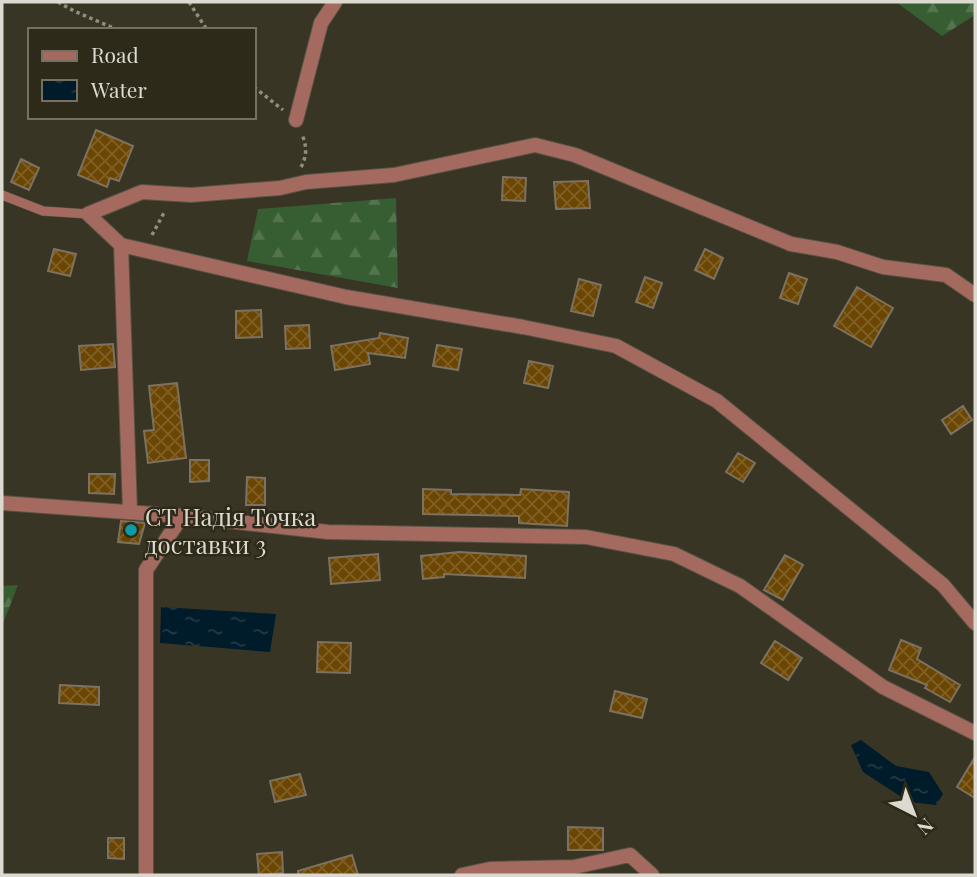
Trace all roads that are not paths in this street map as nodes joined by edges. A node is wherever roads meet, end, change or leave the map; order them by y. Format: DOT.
graph roads {
  1 [pos="335,2"];
  2 [pos="296,120"];
  3 [pos="2,195"];
  4 [pos="88,215"];
  5 [pos="121,246"];
  6 [pos="975,295"];
  7 [pos="2,503"];
  8 [pos="131,512"];
  9 [pos="182,516"];
  10 [pos="975,623"];
  11 [pos="975,733"];
  12 [pos="146,875"];
  13 [pos="462,875"];
  14 [pos="652,875"];
  1 -- 2 [label="street"];
  3 -- 4 [label="lane"];
  4 -- 5 [label="street"];
  4 -- 6 [label="street"];
  5 -- 8 [label="street"];
  5 -- 10 [label="street"];
  7 -- 8 [label="street"];
  8 -- 9 [label="street"];
  9 -- 11 [label="street"];
  9 -- 12 [label="street"];
  13 -- 14 [label="street"];
}
